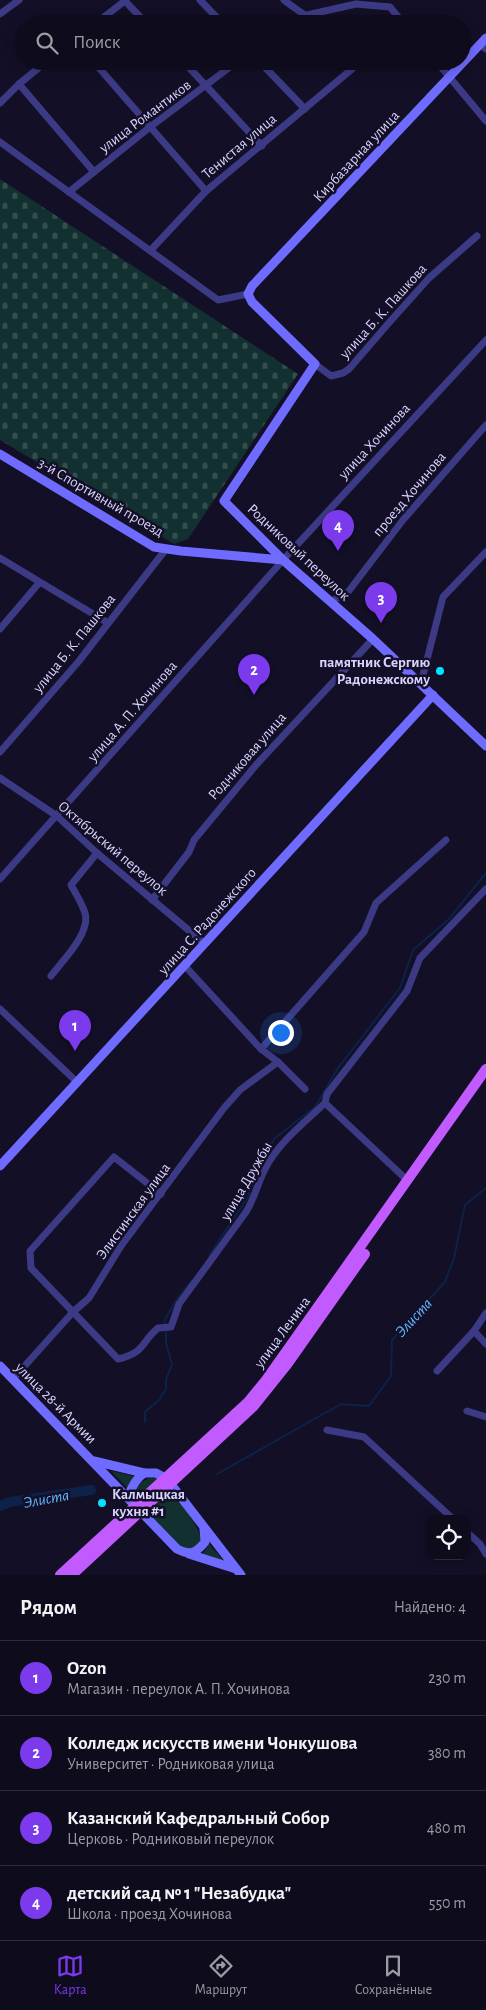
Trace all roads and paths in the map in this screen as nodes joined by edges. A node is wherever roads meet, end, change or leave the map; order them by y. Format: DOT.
graph roads {
  1 [pos="19,0"];
  2 [pos="126,0"];
  3 [pos="200,0"];
  4 [pos="284,0"];
  5 [pos="0,14"];
  6 [pos="307,14"];
  7 [pos="107,15"];
  8 [pos="139,15"];
  9 [pos="214,15"];
  10 [pos="397,15"];
  11 [pos="484,43"];
  12 [pos="471,55"];
  13 [pos="36,70"];
  14 [pos="101,70"];
  15 [pos="191,70"];
  16 [pos="226,70"];
  17 [pos="267,70"];
  18 [pos="351,70"];
  19 [pos="443,70"];
  20 [pos="455,70"];
  21 [pos="448,76"];
  22 [pos="19,84"];
  23 [pos="206,86"];
  24 [pos="0,103"];
  25 [pos="304,109"];
  26 [pos="486,120"];
  27 [pos="150,127"];
  28 [pos="0,142"];
  29 [pos="262,146"];
  30 [pos="94,172"];
  31 [pos="206,191"];
  32 [pos="69,192"];
  33 [pos="477,236"];
  34 [pos="151,250"];
  35 [pos="248,294"];
  36 [pos="486,340"];
  37 [pos="315,364"];
  38 [pos="486,425"];
  39 [pos="0,454"];
  40 [pos="166,549"];
  41 [pos="486,552"];
  42 [pos="0,558"];
  43 [pos="283,560"];
  44 [pos="39,582"];
  45 [pos="332,601"];
  46 [pos="2,624"];
  47 [pos="108,624"];
  48 [pos="373,638"];
  49 [pos="421,683"];
  50 [pos="433,695"];
  51 [pos="486,746"];
  52 [pos="0,752"];
  53 [pos="0,778"];
  54 [pos="57,816"];
  55 [pos="446,840"];
  56 [pos="97,853"];
  57 [pos="0,879"];
  58 [pos="486,889"];
  59 [pos="152,900"];
  60 [pos="205,944"];
  61 [pos="184,966"];
  62 [pos="51,976"];
  63 [pos="0,1009"];
  64 [pos="261,1049"];
  65 [pos="278,1062"];
  66 [pos="486,1068"];
  67 [pos="486,1080"];
  68 [pos="78,1083"];
  69 [pos="305,1089"];
  70 [pos="325,1103"];
  71 [pos="0,1166"];
  72 [pos="408,1181"];
  73 [pos="161,1194"];
  74 [pos="73,1312"];
  75 [pos="486,1314"];
  76 [pos="474,1331"];
  77 [pos="486,1344"];
  78 [pos="0,1366"];
  79 [pos="437,1372"];
  80 [pos="13,1380"];
  81 [pos="467,1411"];
  82 [pos="486,1417"];
  83 [pos="327,1430"];
  84 [pos="94,1461"];
  85 [pos="144,1473"];
  86 [pos="169,1481"];
  87 [pos="128,1498"];
  88 [pos="138,1510"];
  89 [pos="449,1515"];
  90 [pos="204,1529"];
  91 [pos="471,1536"];
  92 [pos="186,1553"];
  93 [pos="486,1554"];
  94 [pos="239,1572"];
  95 [pos="60,1575"];
  96 [pos="72,1575"];
  1 -- 5 [label="street"];
  2 -- 7 [label="street"];
  2 -- 8 [label="street"];
  3 -- 9 [label="street"];
  4 -- 6 [label="street"];
  6 -- 10 [label="street"];
  11 -- 12 [label="street, Кирбазарная улица"];
  13 -- 22 [label="street"];
  14 -- 27 [label="street"];
  15 -- 23 [label="street"];
  16 -- 23 [label="street, улица Романтиков"];
  17 -- 25 [label="street"];
  18 -- 25 [label="street, Тенистая улица"];
  19 -- 21 [label="street"];
  20 -- 21 [label="street, Кирбазарная улица"];
  21 -- 26 [label="street"];
  21 -- 35 [label="street, Кирбазарная улица"];
  22 -- 24 [label="street"];
  22 -- 30 [label="street"];
  23 -- 27 [label="street, улица Романтиков"];
  23 -- 29 [label="street"];
  25 -- 29 [label="street, Тенистая улица"];
  27 -- 30 [label="street, улица Романтиков"];
  27 -- 31 [label="street"];
  28 -- 32 [label="street"];
  29 -- 31 [label="street, Тенистая улица"];
  30 -- 32 [label="street, улица Романтиков"];
  31 -- 34 [label="street, Тенистая улица"];
  32 -- 34 [label="street"];
  33 -- 37 [label="street, улица Б. К. Пашкова"];
  34 -- 35 [label="street"];
  35 -- 37 [label="street"];
  36 -- 43 [label="street, улица Хочинова"];
  37 -- 43 [label="street, Родниковый переулок"];
  38 -- 45 [label="street, проезд Хочинова"];
  39 -- 40 [label="street, 3-й Спортивный проезд"];
  40 -- 43 [label="street, 3-й Спортивный проезд"];
  40 -- 47 [label="street, улица Б. К. Пашкова"];
  41 -- 49 [label="street"];
  42 -- 44 [label="street"];
  43 -- 45 [label="street, Родниковый переулок"];
  43 -- 54 [label="street, улица А. П. Хочинова"];
  44 -- 46 [label="street"];
  44 -- 47 [label="street"];
  45 -- 48 [label="street, Родниковый переулок"];
  47 -- 52 [label="street, улица Б. К. Пашкова"];
  48 -- 49 [label="street, Родниковый переулок"];
  48 -- 59 [label="street, Родниковая улица"];
  49 -- 50 [label="street, Родниковый переулок"];
  50 -- 51 [label="street, Родниковый переулок"];
  50 -- 60 [label="street, улица С. Радонежского"];
  53 -- 54 [label="street, Октябрьский переулок"];
  54 -- 56 [label="street, Октябрьский переулок"];
  54 -- 57 [label="street, улица А. П. Хочинова"];
  55 -- 64 [label="street"];
  56 -- 59 [label="street, Октябрьский переулок"];
  56 -- 62 [label="street"];
  58 -- 70 [label="street, улица Дружбы"];
  59 -- 60 [label="street, Октябрьский переулок"];
  60 -- 61 [label="street, улица С. Радонежского"];
  61 -- 64 [label="street"];
  61 -- 68 [label="street, улица С. Радонежского"];
  63 -- 68 [label="street"];
  64 -- 65 [label="street"];
  65 -- 69 [label="street"];
  65 -- 73 [label="street, Элистинская улица"];
  66 -- 72 [label="main road, улица Ленина"];
  67 -- 86 [label="main road, улица Ленина"];
  68 -- 71 [label="street, улица С. Радонежского"];
  70 -- 72 [label="street"];
  70 -- 74 [label="street, улица Дружбы"];
  72 -- 86 [label="main road, улица Ленина"];
  73 -- 74 [label="street, Элистинская улица"];
  73 -- 74 [label="street"];
  74 -- 80 [label="street, Элистинская улица"];
  75 -- 76 [label="street"];
  76 -- 77 [label="street"];
  76 -- 79 [label="street"];
  78 -- 80 [label="street, улица 28-й Армии"];
  80 -- 84 [label="street, улица 28-й Армии"];
  81 -- 82 [label="street"];
  83 -- 89 [label="street"];
  84 -- 85 [label="street, улица 28-й Армии"];
  84 -- 87 [label="street, улица 28-й Армии"];
  85 -- 86 [label="street, улица 28-й Армии"];
  85 -- 87 [label="street"];
  86 -- 88 [label="main road, улица Ленина"];
  86 -- 90 [label="street, улица 28-й Армии"];
  87 -- 88 [label="street, улица 28-й Армии"];
  88 -- 92 [label="street, улица 28-й Армии"];
  88 -- 95 [label="main road, улица Ленина"];
  88 -- 96 [label="main road, улица Ленина"];
  90 -- 92 [label="street"];
  90 -- 94 [label="street, улица 28-й Армии"];
  91 -- 93 [label="street"];
  92 -- 94 [label="street, улица 28-й Армии"];
}
